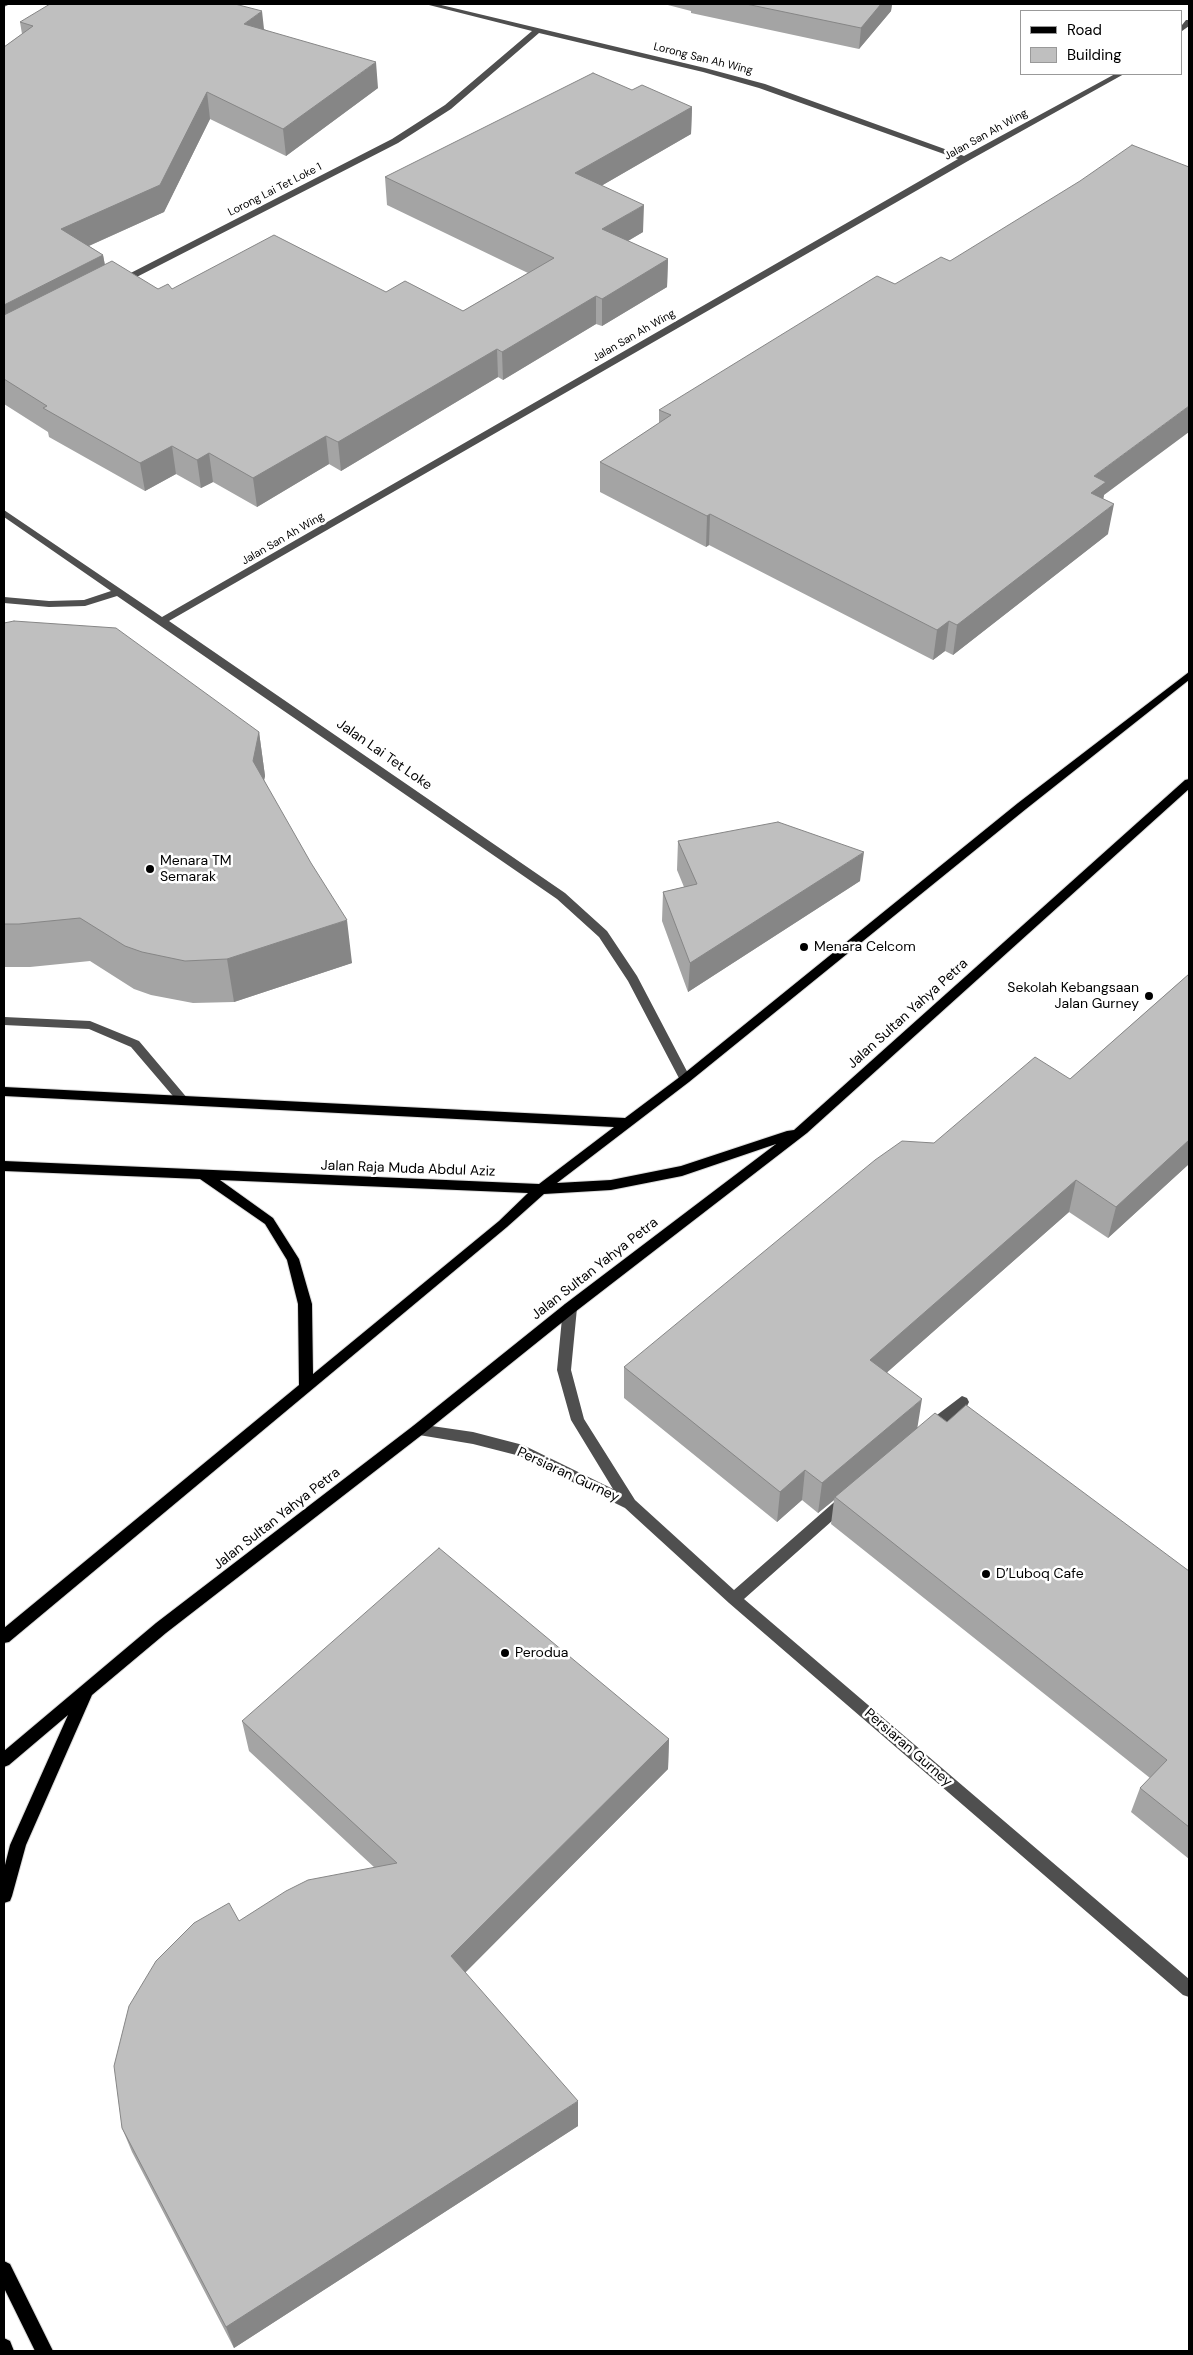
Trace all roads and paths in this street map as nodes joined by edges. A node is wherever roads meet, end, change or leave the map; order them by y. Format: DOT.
graph roads {
  1 [pos="429,4"];
  2 [pos="538,30"];
  3 [pos="1118,75"];
  4 [pos="964,159"];
  5 [pos="110,286"];
  6 [pos="4,513"];
  7 [pos="118,592"];
  8 [pos="4,600"];
  9 [pos="162,622"];
  10 [pos="1189,675"];
  11 [pos="1189,782"];
  12 [pos="4,1021"];
  13 [pos="685,1079"];
  14 [pos="4,1091"];
  15 [pos="182,1098"];
  16 [pos="628,1123"];
  17 [pos="803,1130"];
  18 [pos="4,1166"];
  19 [pos="205,1176"];
  20 [pos="541,1190"];
  21 [pos="570,1308"];
  22 [pos="306,1386"];
  23 [pos="962,1402"];
  24 [pos="418,1430"];
  25 [pos="917,1440"];
  26 [pos="858,1490"];
  27 [pos="630,1504"];
  28 [pos="734,1599"];
  29 [pos="4,1637"];
  30 [pos="86,1692"];
  31 [pos="4,1760"];
  32 [pos="4,1896"];
  33 [pos="1189,1989"];
  34 [pos="4,2270"];
  35 [pos="4,2347"];
  36 [pos="5,2351"];
  37 [pos="44,2351"];
  1 -- 2 [label="street, Lorong San Ah Wing"];
  2 -- 4 [label="street, Lorong San Ah Wing"];
  2 -- 5 [label="street, Lorong Lai Tet Loke 1"];
  3 -- 4 [label="street, Jalan San Ah Wing"];
  4 -- 9 [label="street, Jalan San Ah Wing"];
  6 -- 7 [label="street, Jalan Lai Tet Loke"];
  7 -- 8 [label="street"];
  7 -- 9 [label="street, Jalan Lai Tet Loke"];
  9 -- 13 [label="street, Jalan Lai Tet Loke"];
  10 -- 13 [label="main road"];
  11 -- 17 [label="main road, Jalan Sultan Yahya Petra"];
  12 -- 15 [label="street"];
  13 -- 16 [label="main road"];
  14 -- 15 [label="main road"];
  15 -- 16 [label="main road"];
  16 -- 20 [label="main road"];
  17 -- 20 [label="main road, Jalan Raja Muda Abdul Aziz"];
  17 -- 21 [label="main road, Jalan Sultan Yahya Petra"];
  18 -- 19 [label="main road, Jalan Raja Muda Abdul Aziz"];
  19 -- 20 [label="main road, Jalan Raja Muda Abdul Aziz"];
  19 -- 22 [label="main road"];
  20 -- 22 [label="main road"];
  21 -- 24 [label="main road, Jalan Sultan Yahya Petra"];
  21 -- 27 [label="street, Persiaran Gurney"];
  22 -- 29 [label="main road"];
  23 -- 25 [label="street"];
  24 -- 27 [label="street, Persiaran Gurney"];
  24 -- 30 [label="main road, Jalan Sultan Yahya Petra"];
  26 -- 28 [label="street"];
  27 -- 28 [label="street, Persiaran Gurney"];
  28 -- 33 [label="street, Persiaran Gurney"];
  30 -- 31 [label="main road, Jalan Sultan Yahya Petra"];
  30 -- 32 [label="main road"];
  34 -- 37 [label="main road"];
  35 -- 36 [label="main road"];
}
